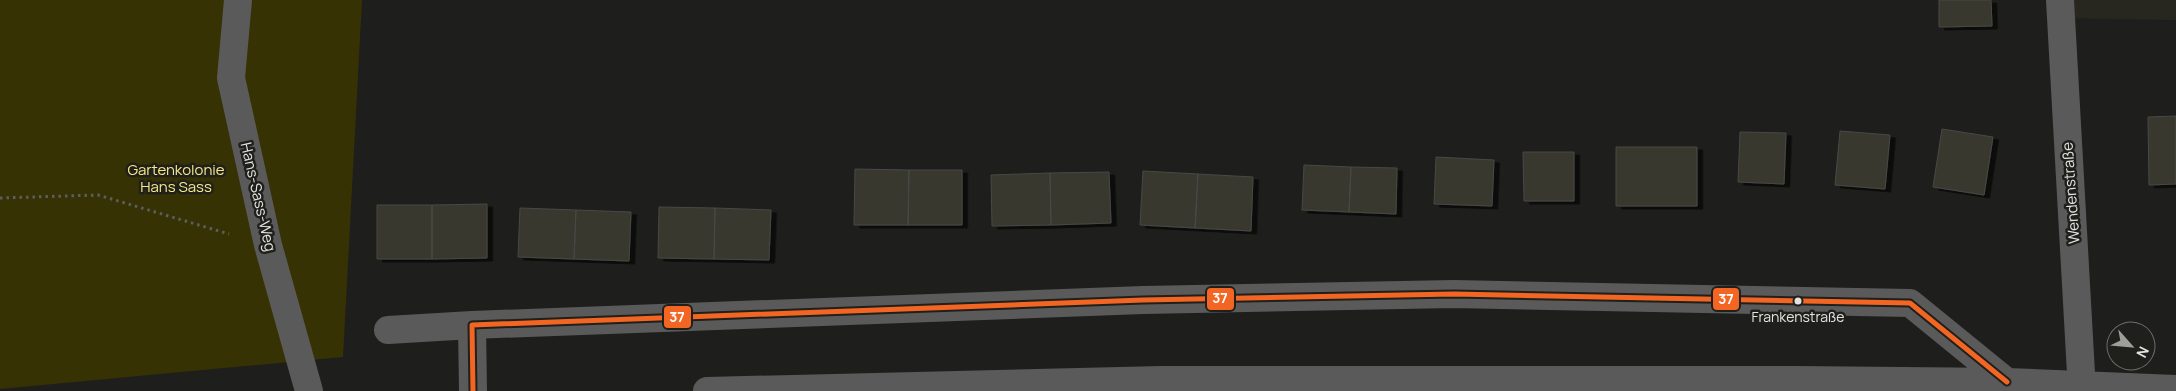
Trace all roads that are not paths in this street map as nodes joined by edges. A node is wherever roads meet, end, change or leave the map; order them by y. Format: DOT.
graph roads {
  1 [pos="238,0"];
  2 [pos="2060,0"];
  3 [pos="472,325"];
  4 [pos="388,330"];
  5 [pos="2007,382"];
  6 [pos="1162,385"];
  7 [pos="2082,388"];
  8 [pos="2176,389"];
  9 [pos="310,391"];
  10 [pos="473,391"];
  11 [pos="707,391"];
  1 -- 9 [label="street, Hans-Sass-Weg"];
  2 -- 7 [label="street, Wendenstraße"];
  3 -- 4 [label="street"];
  3 -- 5 [label="street"];
  3 -- 10 [label="street"];
  5 -- 6 [label="street"];
  5 -- 7 [label="street"];
  6 -- 11 [label="street"];
  7 -- 8 [label="street"];
}
